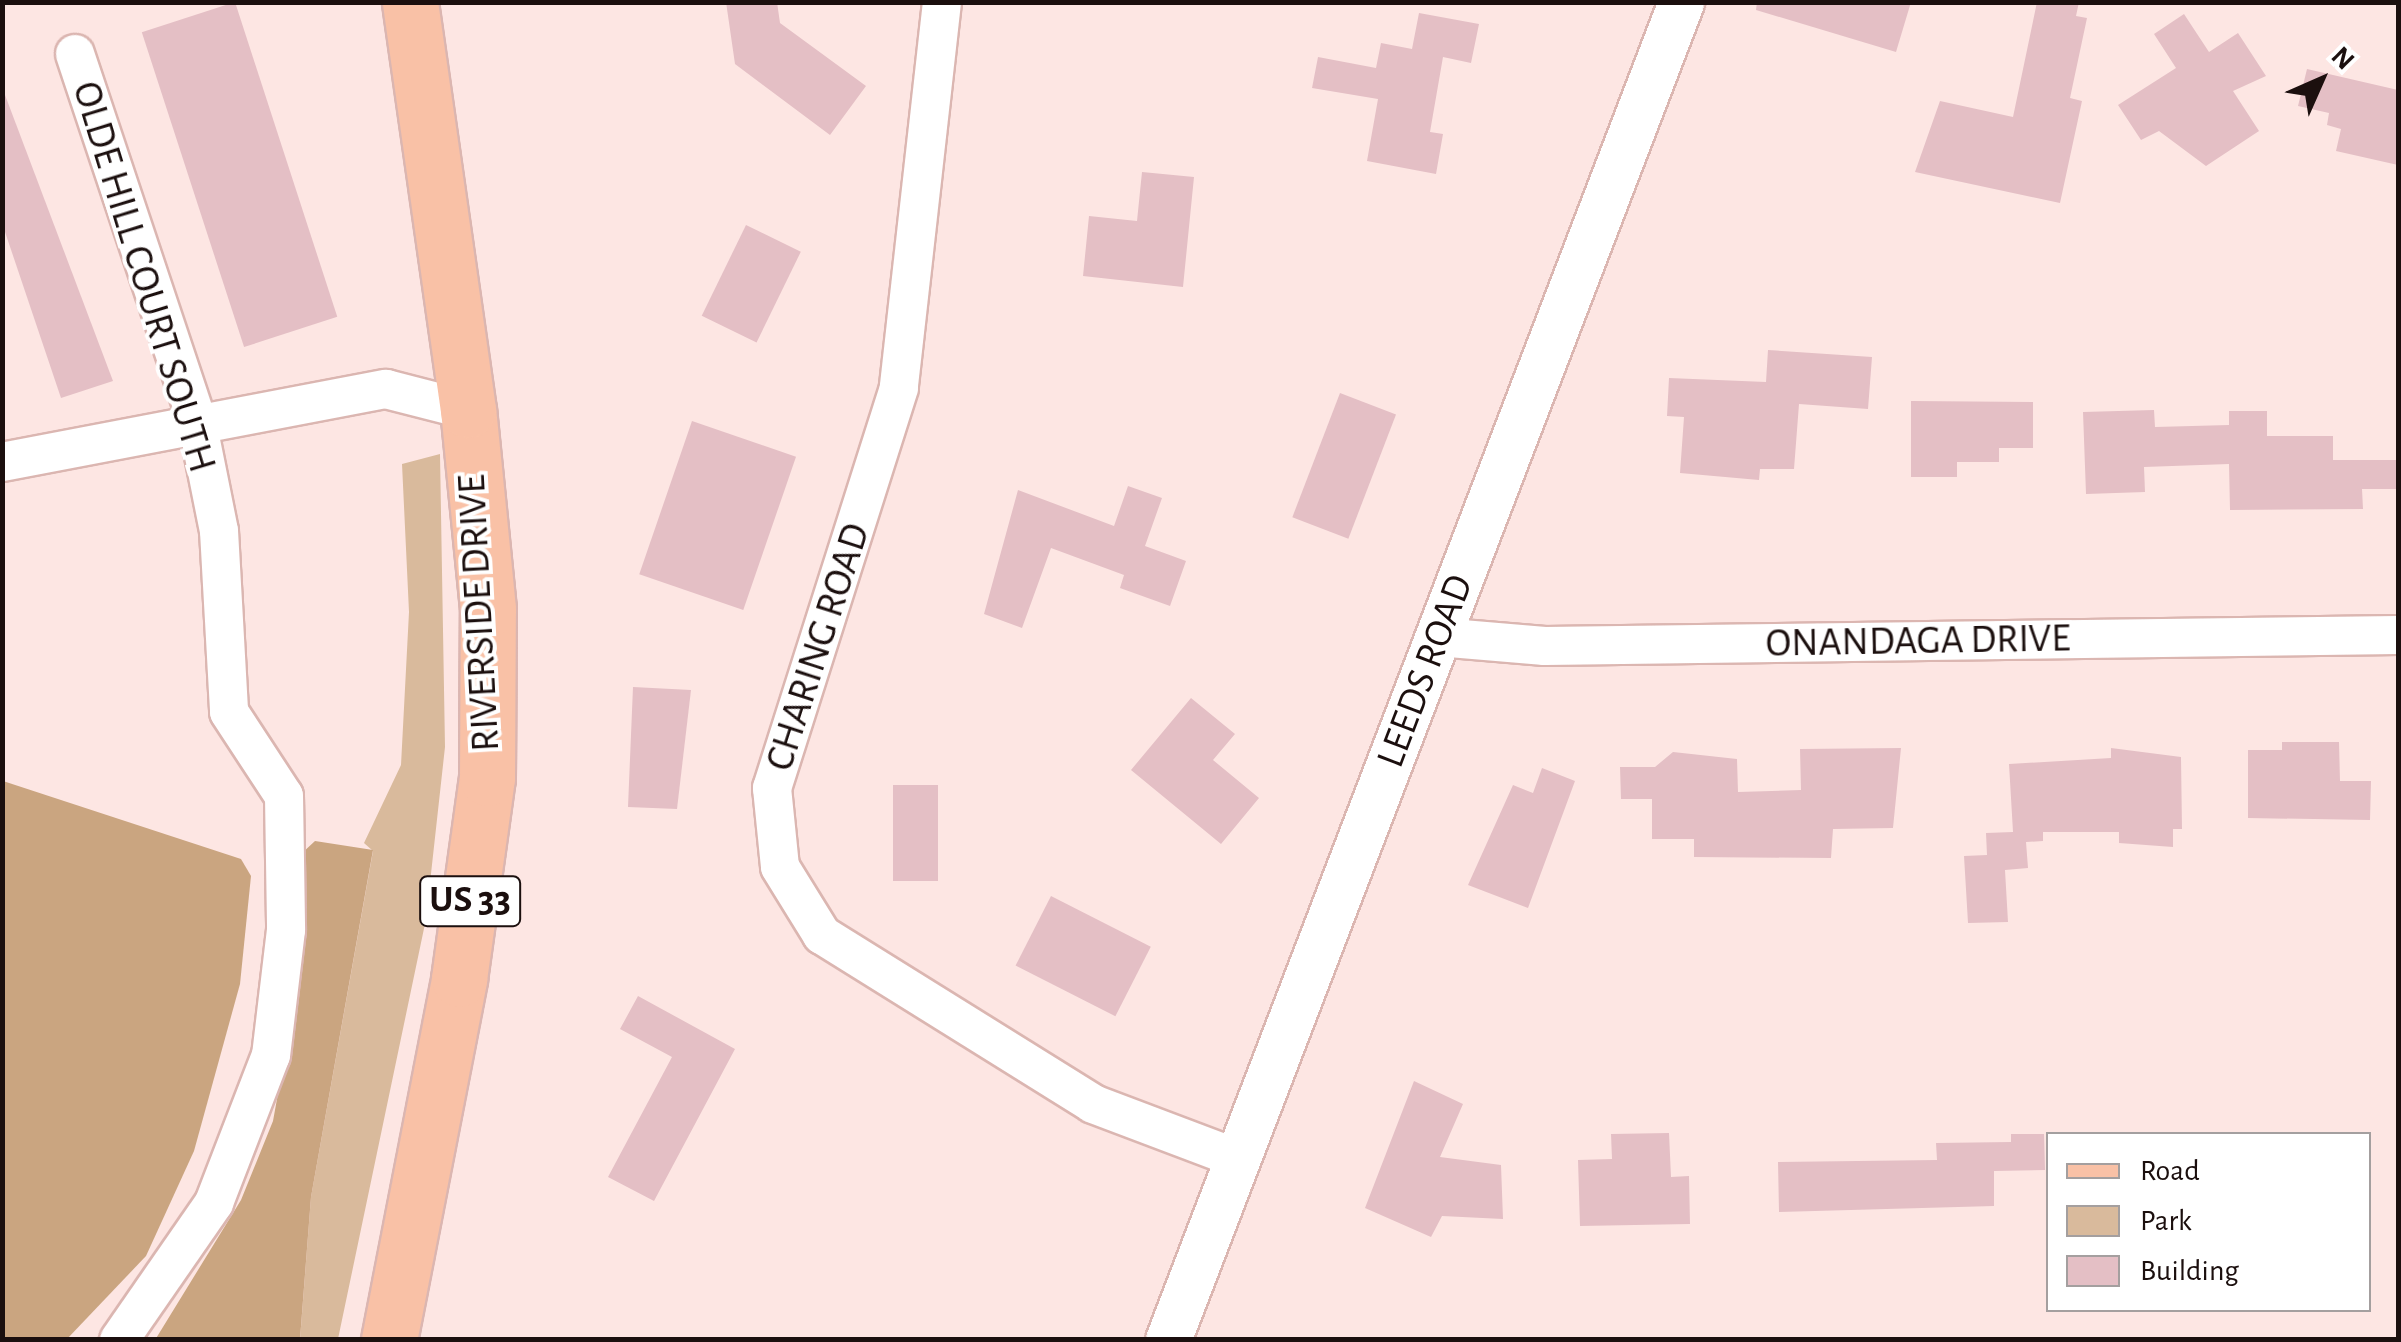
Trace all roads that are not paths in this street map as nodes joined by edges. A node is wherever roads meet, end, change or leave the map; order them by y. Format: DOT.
graph roads {
  1 [pos="410,2"];
  2 [pos="942,2"];
  3 [pos="1681,2"];
  4 [pos="74,54"];
  5 [pos="468,410"];
  6 [pos="197,421"];
  7 [pos="2,462"];
  8 [pos="2398,635"];
  9 [pos="1438,637"];
  10 [pos="1236,1158"];
  11 [pos="119,1340"];
  12 [pos="388,1340"];
  13 [pos="1168,1340"];
  1 -- 5 [label="main road, RIVERSIDE DRIVE / US 33"];
  2 -- 10 [label="street, CHARING ROAD"];
  3 -- 9 [label="street, LEEDS ROAD"];
  4 -- 6 [label="street, OLDE HILL COURT SOUTH"];
  5 -- 6 [label="street"];
  5 -- 12 [label="main road, RIVERSIDE DRIVE / US 33"];
  6 -- 7 [label="street"];
  6 -- 11 [label="street, OLDE HILL COURT SOUTH"];
  8 -- 9 [label="street, ONANDAGA DRIVE"];
  9 -- 10 [label="street, LEEDS ROAD"];
  10 -- 13 [label="street, LEEDS ROAD"];
}
